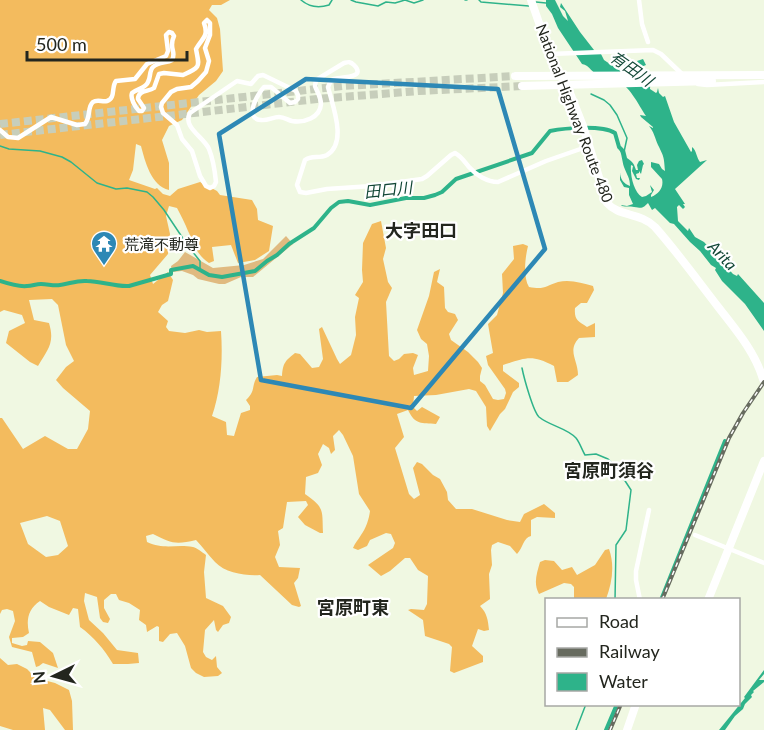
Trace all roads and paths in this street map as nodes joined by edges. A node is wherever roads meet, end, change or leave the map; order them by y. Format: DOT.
graph roads {
  1 [pos="531,0"];
  2 [pos="639,0"];
  3 [pos="648,42"];
  4 [pos="553,54"];
  5 [pos="516,76"];
  6 [pos="764,79"];
  7 [pos="524,86"];
  8 [pos="0,130"];
  9 [pos="590,146"];
  10 [pos="763,379"];
  11 [pos="764,461"];
  12 [pos="649,510"];
  13 [pos="695,535"];
  14 [pos="729,548"];
  15 [pos="764,563"];
  16 [pos="640,598"];
  17 [pos="709,598"];
  18 [pos="636,706"];
  19 [pos="627,730"];
  1 -- 4 [label="highway, National Highway Route 480"];
  2 -- 3 [label="street"];
  4 -- 6 [label="street"];
  4 -- 9 [label="highway, National Highway Route 480"];
  5 -- 6 [label="highway"];
  6 -- 7 [label="highway"];
  8 -- 9 [label="street"];
  9 -- 10 [label="highway, National Highway Route 480"];
  11 -- 14 [label="highway"];
  12 -- 16 [label="street"];
  13 -- 14 [label="street"];
  14 -- 15 [label="street"];
  14 -- 17 [label="highway"];
  18 -- 19 [label="highway"];
}
